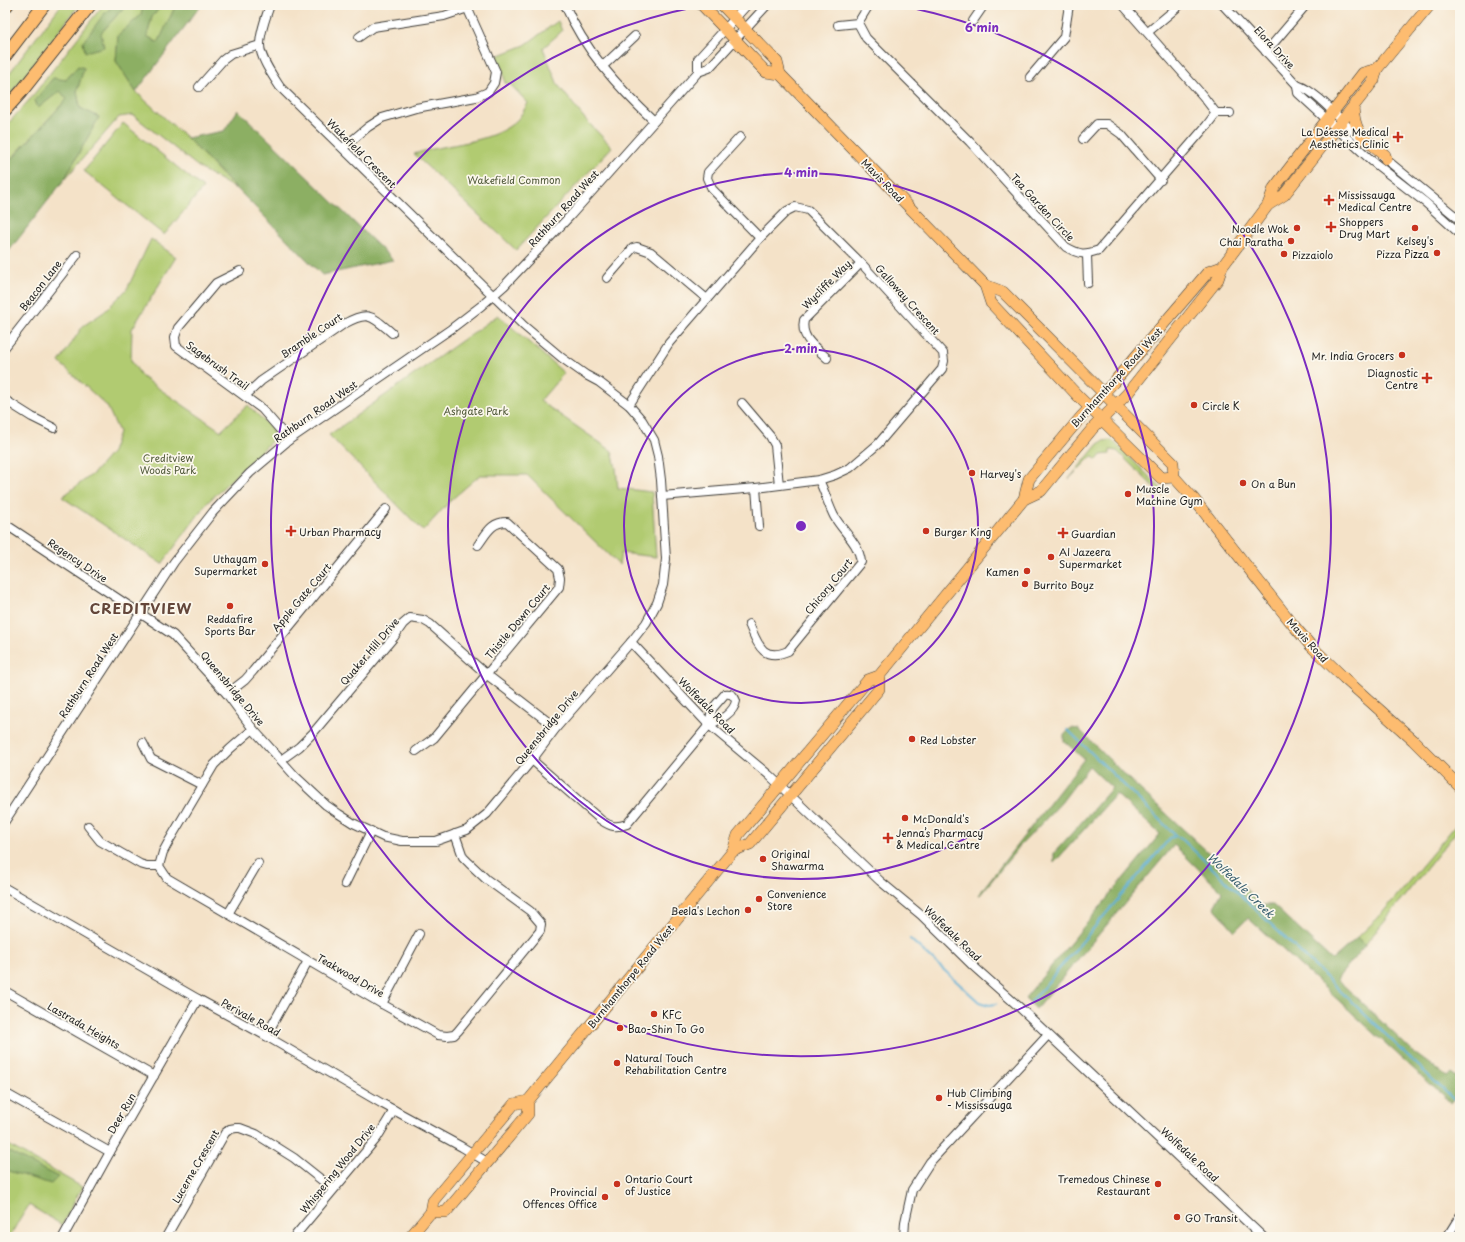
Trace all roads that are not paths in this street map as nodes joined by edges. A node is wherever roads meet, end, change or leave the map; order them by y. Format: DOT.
graph roads {
  1 [pos="44,5"];
  2 [pos="90,5"];
  3 [pos="270,5"];
  4 [pos="565,5"];
  5 [pos="702,5"];
  6 [pos="722,5"];
  7 [pos="746,5"];
  8 [pos="767,5"];
  9 [pos="869,5"];
  10 [pos="984,5"];
  11 [pos="1069,5"];
  12 [pos="1123,5"];
  13 [pos="1180,5"];
  14 [pos="1223,5"];
  15 [pos="1306,5"];
  16 [pos="1430,5"];
  17 [pos="467,6"];
  18 [pos="735,18"];
  19 [pos="973,21"];
  20 [pos="858,23"];
  21 [pos="838,25"];
  22 [pos="725,28"];
  23 [pos="745,29"];
  24 [pos="1148,32"];
  25 [pos="635,36"];
  26 [pos="359,37"];
  27 [pos="735,40"];
  28 [pos="260,45"];
  29 [pos="1266,52"];
  30 [pos="5,56"];
  31 [pos="603,66"];
  32 [pos="1377,69"];
  33 [pos="698,72"];
  34 [pos="780,74"];
  35 [pos="1030,77"];
  36 [pos="199,86"];
  37 [pos="1353,107"];
  38 [pos="5,110"];
  39 [pos="1216,113"];
  40 [pos="1230,113"];
  41 [pos="1330,116"];
  42 [pos="654,121"];
  43 [pos="1339,125"];
  44 [pos="740,137"];
  45 [pos="1083,139"];
  46 [pos="343,148"];
  47 [pos="1386,159"];
  48 [pos="1161,180"];
  49 [pos="1268,205"];
  50 [pos="1460,220"];
  51 [pos="1460,234"];
  52 [pos="760,238"];
  53 [pos="1086,255"];
  54 [pos="77,256"];
  55 [pos="861,263"];
  56 [pos="1222,267"];
  57 [pos="240,271"];
  58 [pos="607,278"];
  59 [pos="1088,283"];
  60 [pos="985,285"];
  61 [pos="493,295"];
  62 [pos="707,299"];
  63 [pos="392,333"];
  64 [pos="5,347"];
  65 [pos="827,358"];
  66 [pos="1103,393"];
  67 [pos="245,396"];
  68 [pos="5,400"];
  69 [pos="742,403"];
  70 [pos="629,404"];
  71 [pos="1116,405"];
  72 [pos="1089,408"];
  73 [pos="1102,420"];
  74 [pos="54,428"];
  75 [pos="288,440"];
  76 [pos="1174,478"];
  77 [pos="819,480"];
  78 [pos="779,485"];
  79 [pos="756,488"];
  80 [pos="662,496"];
  81 [pos="1024,499"];
  82 [pos="386,509"];
  83 [pos="5,524"];
  84 [pos="759,526"];
  85 [pos="478,544"];
  86 [pos="141,613"];
  87 [pos="750,624"];
  88 [pos="631,642"];
  89 [pos="486,674"];
  90 [pos="879,676"];
  91 [pos="227,694"];
  92 [pos="709,725"];
  93 [pos="556,728"];
  94 [pos="253,729"];
  95 [pos="143,743"];
  96 [pos="416,751"];
  97 [pos="282,760"];
  98 [pos="532,760"];
  99 [pos="202,785"];
  100 [pos="780,785"];
  101 [pos="1460,787"];
  102 [pos="790,796"];
  103 [pos="5,821"];
  104 [pos="88,826"];
  105 [pos="371,831"];
  106 [pos="455,834"];
  107 [pos="733,851"];
  108 [pos="258,863"];
  109 [pos="160,866"];
  110 [pos="345,884"];
  111 [pos="5,888"];
  112 [pos="228,914"];
  113 [pos="419,934"];
  114 [pos="308,961"];
  115 [pos="5,991"];
  116 [pos="198,999"];
  117 [pos="382,1004"];
  118 [pos="1048,1035"];
  119 [pos="266,1036"];
  120 [pos="154,1076"];
  121 [pos="5,1093"];
  122 [pos="528,1101"];
  123 [pos="394,1110"];
  124 [pos="110,1152"];
  125 [pos="473,1154"];
  126 [pos="487,1162"];
  127 [pos="333,1189"];
  128 [pos="431,1212"];
  129 [pos="1460,1216"];
  130 [pos="63,1237"];
  131 [pos="166,1237"];
  132 [pos="294,1237"];
  133 [pos="410,1237"];
  134 [pos="904,1237"];
  135 [pos="1263,1237"];
  136 [pos="1447,1237"];
  1 -- 30 [label="highway"];
  2 -- 38 [label="highway"];
  3 -- 28 [label="street"];
  4 -- 31 [label="street"];
  5 -- 22 [label="main road, Mavis Road"];
  6 -- 18 [label="main road, Mavis Road"];
  7 -- 18 [label="street, Rathburn Road West"];
  8 -- 23 [label="street, Rathburn Road West"];
  9 -- 20 [label="street"];
  10 -- 19 [label="street"];
  11 -- 35 [label="street"];
  12 -- 24 [label="street"];
  13 -- 24 [label="street"];
  14 -- 29 [label="street, Elora Drive"];
  15 -- 29 [label="street"];
  16 -- 32 [label="main road, Burnhamthorpe Road West"];
  17 -- 26 [label="street"];
  17 -- 46 [label="street"];
  18 -- 22 [label="street, Rathburn Road West"];
  18 -- 23 [label="main road, Mavis Road"];
  20 -- 21 [label="street"];
  20 -- 53 [label="street, Tea Garden Circle"];
  22 -- 27 [label="main road, Mavis Road"];
  22 -- 33 [label="street, Rathburn Road West"];
  23 -- 27 [label="street, Rathburn Road West"];
  23 -- 34 [label="main road, Mavis Road"];
  24 -- 39 [label="street"];
  25 -- 31 [label="street"];
  27 -- 33 [label="street, Rathburn Road West"];
  27 -- 34 [label="main road, Mavis Road"];
  28 -- 36 [label="street"];
  28 -- 46 [label="street, Wakefield Crescent"];
  29 -- 41 [label="street, Elora Drive"];
  31 -- 42 [label="street"];
  32 -- 37 [label="main road, Burnhamthorpe Road West"];
  32 -- 41 [label="main road, Burnhamthorpe Road West"];
  33 -- 42 [label="street, Rathburn Road West"];
  34 -- 60 [label="main road, Mavis Road"];
  37 -- 43 [label="main road, Burnhamthorpe Road West"];
  37 -- 47 [label="main road"];
  39 -- 40 [label="street"];
  39 -- 48 [label="street"];
  41 -- 43 [label="street, Elora Drive"];
  41 -- 49 [label="main road, Burnhamthorpe Road West"];
  42 -- 61 [label="street, Rathburn Road West"];
  43 -- 47 [label="street"];
  43 -- 49 [label="main road, Burnhamthorpe Road West"];
  43 -- 51 [label="street"];
  44 -- 52 [label="street"];
  45 -- 48 [label="street"];
  46 -- 61 [label="street, Wakefield Crescent"];
  47 -- 50 [label="street"];
  48 -- 53 [label="street"];
  49 -- 56 [label="main road, Burnhamthorpe Road West"];
  52 -- 55 [label="street, Galloway Crescent"];
  52 -- 62 [label="street, Galloway Crescent"];
  53 -- 59 [label="street"];
  54 -- 64 [label="street, Beacon Lane"];
  55 -- 65 [label="street, Wycliffe Way"];
  55 -- 77 [label="street, Galloway Crescent"];
  56 -- 66 [label="main road, Burnhamthorpe Road West"];
  56 -- 71 [label="main road, Burnhamthorpe Road West"];
  57 -- 67 [label="street, Sagebrush Trail"];
  58 -- 62 [label="street"];
  60 -- 66 [label="main road, Mavis Road"];
  60 -- 72 [label="main road, Mavis Road"];
  61 -- 70 [label="street, Queensbridge Drive"];
  61 -- 75 [label="street, Rathburn Road West"];
  62 -- 70 [label="street, Galloway Crescent"];
  63 -- 67 [label="street, Bramble Court"];
  66 -- 71 [label="main road, Mavis Road"];
  66 -- 72 [label="main road, Burnhamthorpe Road West"];
  67 -- 75 [label="street, Sagebrush Trail"];
  68 -- 74 [label="street"];
  69 -- 78 [label="street"];
  70 -- 80 [label="street, Queensbridge Drive"];
  71 -- 73 [label="main road, Burnhamthorpe Road West"];
  71 -- 76 [label="main road, Mavis Road"];
  72 -- 73 [label="main road, Mavis Road"];
  72 -- 81 [label="main road, Burnhamthorpe Road West"];
  73 -- 76 [label="main road, Mavis Road"];
  73 -- 81 [label="main road, Burnhamthorpe Road West"];
  75 -- 86 [label="street, Rathburn Road West"];
  76 -- 101 [label="main road, Mavis Road"];
  77 -- 78 [label="street, Galloway Crescent"];
  77 -- 87 [label="street, Chicory Court"];
  78 -- 79 [label="street, Galloway Crescent"];
  79 -- 80 [label="street, Galloway Crescent"];
  79 -- 84 [label="street"];
  80 -- 88 [label="street, Queensbridge Drive"];
  81 -- 90 [label="main road, Burnhamthorpe Road West"];
  82 -- 91 [label="street, Apple Gate Court"];
  83 -- 86 [label="street, Regency Drive"];
  85 -- 89 [label="street, Thistle Down Court"];
  86 -- 91 [label="street, Queensbridge Drive"];
  86 -- 103 [label="street, Rathburn Road West"];
  88 -- 92 [label="street, Wolfedale Road"];
  88 -- 93 [label="street, Queensbridge Drive"];
  89 -- 93 [label="street, Quaker Hill Drive"];
  89 -- 96 [label="street"];
  89 -- 97 [label="street, Quaker Hill Drive"];
  90 -- 100 [label="main road, Burnhamthorpe Road West"];
  90 -- 102 [label="main road, Burnhamthorpe Road West"];
  91 -- 94 [label="street, Queensbridge Drive"];
  92 -- 98 [label="street"];
  92 -- 100 [label="street, Wolfedale Road"];
  93 -- 98 [label="street, Queensbridge Drive"];
  94 -- 97 [label="street, Queensbridge Drive"];
  94 -- 99 [label="street"];
  95 -- 99 [label="street"];
  97 -- 105 [label="street, Queensbridge Drive"];
  98 -- 106 [label="street, Queensbridge Drive"];
  99 -- 109 [label="street"];
  100 -- 102 [label="street, Wolfedale Road"];
  100 -- 107 [label="main road, Burnhamthorpe Road West"];
  102 -- 107 [label="main road, Burnhamthorpe Road West"];
  102 -- 118 [label="street, Wolfedale Road"];
  104 -- 109 [label="street"];
  105 -- 106 [label="street, Queensbridge Drive"];
  105 -- 110 [label="street"];
  106 -- 117 [label="street, Teakwood Drive"];
  107 -- 122 [label="main road, Burnhamthorpe Road West"];
  108 -- 112 [label="street"];
  109 -- 112 [label="street, Teakwood Drive"];
  111 -- 116 [label="street, Perivale Road"];
  112 -- 114 [label="street, Teakwood Drive"];
  113 -- 117 [label="street"];
  114 -- 117 [label="street, Teakwood Drive"];
  114 -- 119 [label="street"];
  115 -- 120 [label="street, Lastrada Heights"];
  116 -- 119 [label="street, Perivale Road"];
  116 -- 120 [label="street, Deer Run"];
  118 -- 134 [label="street"];
  118 -- 135 [label="street, Wolfedale Road"];
  119 -- 123 [label="street, Perivale Road"];
  120 -- 124 [label="street, Deer Run"];
  121 -- 124 [label="street"];
  122 -- 125 [label="main road, Burnhamthorpe Road West"];
  122 -- 126 [label="main road, Burnhamthorpe Road West"];
  123 -- 125 [label="street, Perivale Road"];
  123 -- 127 [label="street, Whispering Wood Drive"];
  124 -- 130 [label="street, Deer Run"];
  125 -- 126 [label="street, Perivale Road"];
  125 -- 128 [label="main road, Burnhamthorpe Road West"];
  126 -- 128 [label="main road, Burnhamthorpe Road West"];
  127 -- 131 [label="street, Lucerne Crescent"];
  127 -- 132 [label="street, Whispering Wood Drive"];
  128 -- 133 [label="main road, Burnhamthorpe Road West"];
  129 -- 136 [label="street"];
}
